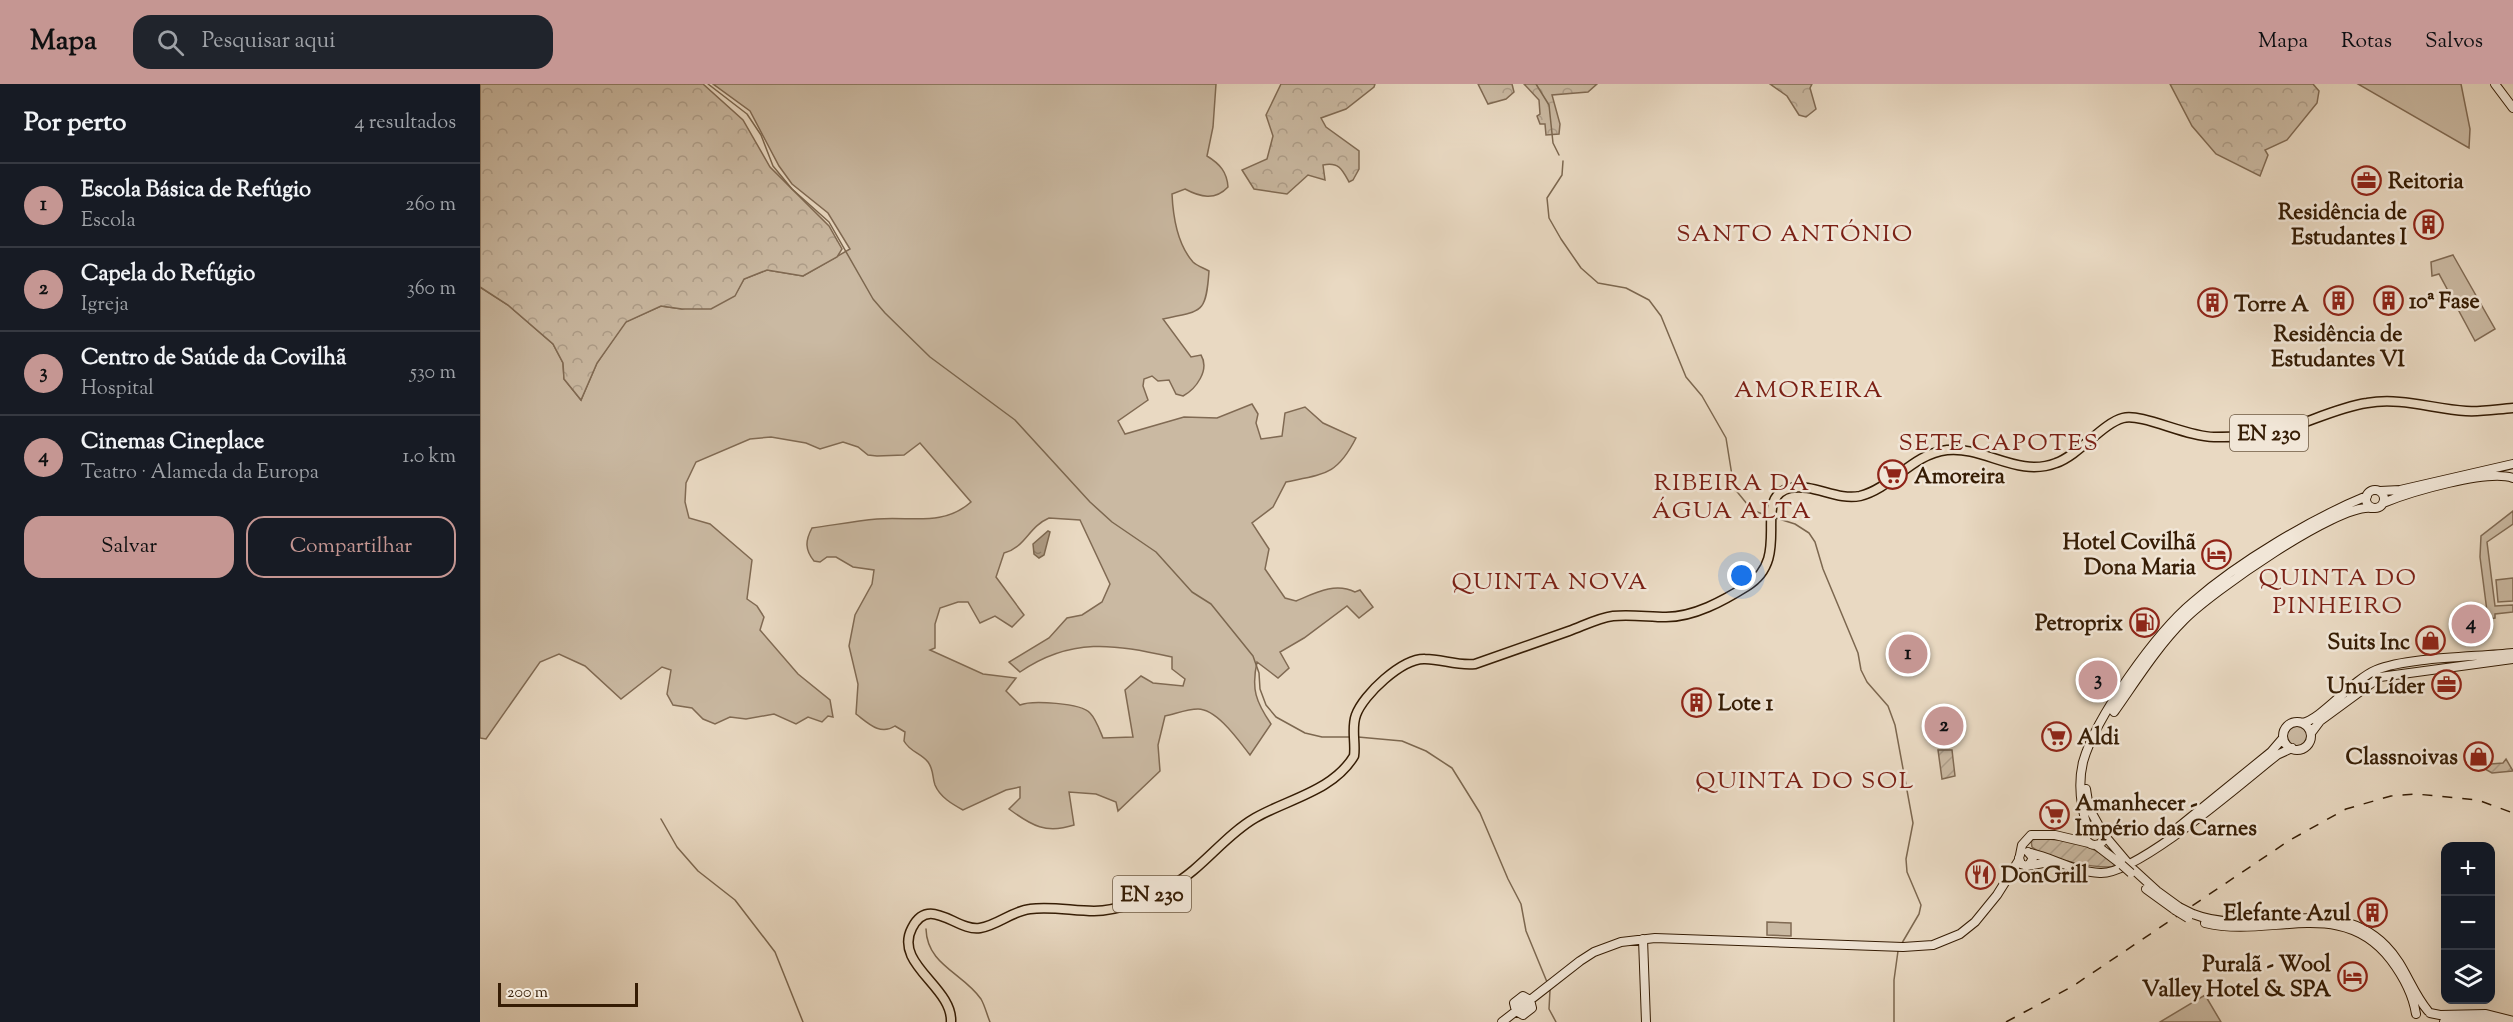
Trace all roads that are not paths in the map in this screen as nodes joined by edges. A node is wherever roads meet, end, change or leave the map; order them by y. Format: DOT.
graph roads {
  1 [pos="2495,84"];
  2 [pos="2513,108"];
  3 [pos="2513,408"];
  4 [pos="2513,466"];
  5 [pos="2513,476"];
  6 [pos="2380,491"];
  7 [pos="2367,495"];
  8 [pos="2384,503"];
  9 [pos="2372,508"];
  10 [pos="2513,653"];
  11 [pos="2513,659"];
  12 [pos="2302,723"];
  13 [pos="2311,733"];
  14 [pos="2283,738"];
  15 [pos="2292,748"];
  16 [pos="2099,826"];
  17 [pos="2087,830"];
  18 [pos="2105,836"];
  19 [pos="2075,839"];
  20 [pos="2027,840"];
  21 [pos="2092,844"];
  22 [pos="2158,845"];
  23 [pos="2029,853"];
  24 [pos="2019,858"];
  25 [pos="2054,861"];
  26 [pos="2124,863"];
  27 [pos="2027,866"];
  28 [pos="2012,874"];
  29 [pos="2191,916"];
  30 [pos="1655,938"];
  31 [pos="1643,939"];
  32 [pos="1628,941"];
  33 [pos="1644,951"];
  34 [pos="1530,1000"];
  35 [pos="1516,1011"];
  36 [pos="2429,1012"];
  37 [pos="2416,1018"];
  38 [pos="2513,1021"];
  39 [pos="951,1022"];
  40 [pos="1502,1022"];
  41 [pos="1646,1022"];
  42 [pos="2433,1022"];
  43 [pos="2444,1022"];
  44 [pos="2496,1022"];
  1 -- 2 [label="main road"];
  3 -- 39 [label="main road, EN 230"];
  4 -- 5 [label="main road"];
  4 -- 6 [label="main road"];
  5 -- 8 [label="main road"];
  6 -- 7 [label="main road"];
  6 -- 8 [label="main road"];
  7 -- 9 [label="main road"];
  7 -- 17 [label="main road"];
  8 -- 9 [label="main road"];
  9 -- 16 [label="main road"];
  10 -- 12 [label="main road"];
  11 -- 13 [label="main road"];
  12 -- 13 [label="main road"];
  12 -- 14 [label="main road"];
  13 -- 15 [label="main road"];
  14 -- 15 [label="main road"];
  14 -- 22 [label="main road"];
  15 -- 22 [label="main road"];
  16 -- 17 [label="main road"];
  16 -- 18 [label="main road"];
  17 -- 19 [label="main road"];
  17 -- 21 [label="main road"];
  18 -- 21 [label="main road"];
  18 -- 26 [label="main road"];
  19 -- 20 [label="main road"];
  19 -- 21 [label="main road"];
  20 -- 23 [label="main road"];
  20 -- 24 [label="main road"];
  21 -- 26 [label="main road"];
  22 -- 25 [label="main road"];
  23 -- 24 [label="main road"];
  23 -- 25 [label="main road"];
  23 -- 27 [label="main road"];
  24 -- 27 [label="main road"];
  24 -- 28 [label="main road"];
  25 -- 27 [label="main road"];
  26 -- 29 [label="main road, bridge"];
  27 -- 28 [label="main road"];
  28 -- 30 [label="main road"];
  29 -- 36 [label="main road"];
  29 -- 37 [label="main road"];
  30 -- 31 [label="main road"];
  30 -- 33 [label="main road"];
  31 -- 32 [label="main road"];
  31 -- 33 [label="main road"];
  32 -- 33 [label="main road"];
  32 -- 34 [label="main road"];
  33 -- 41 [label="main road"];
  34 -- 35 [label="main road"];
  34 -- 35 [label="main road"];
  35 -- 40 [label="main road"];
  36 -- 37 [label="main road"];
  36 -- 38 [label="main road"];
  36 -- 42 [label="main road"];
  43 -- 44 [label="main road"];
}
